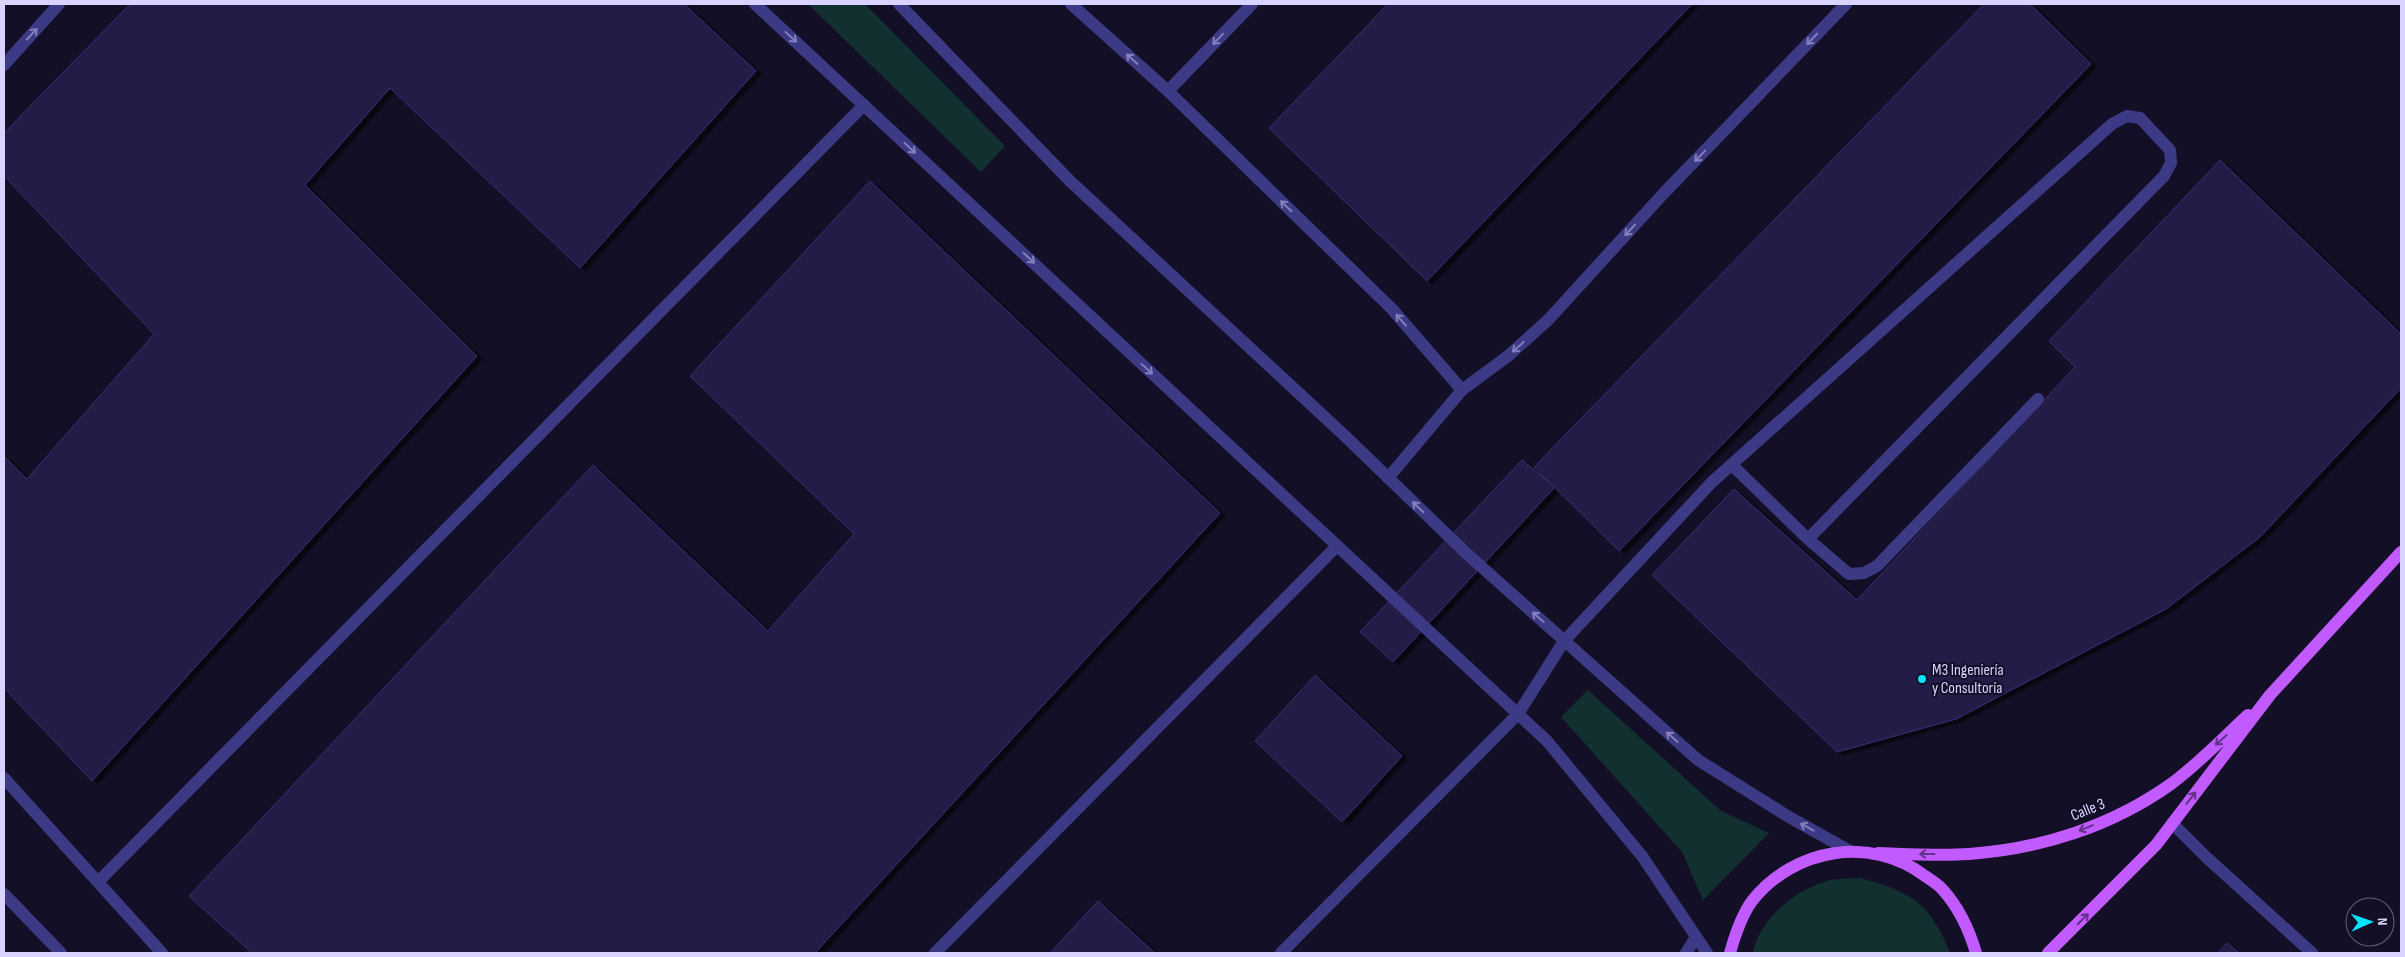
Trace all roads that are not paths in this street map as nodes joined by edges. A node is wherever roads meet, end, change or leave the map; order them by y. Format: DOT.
graph roads {
  1 [pos="60,4"];
  2 [pos="755,4"];
  3 [pos="900,4"];
  4 [pos="1071,4"];
  5 [pos="1252,4"];
  6 [pos="1846,4"];
  7 [pos="4,64"];
  8 [pos="1168,91"];
  9 [pos="864,105"];
  10 [pos="1462,390"];
  11 [pos="2038,399"];
  12 [pos="1732,465"];
  13 [pos="1388,478"];
  14 [pos="1808,540"];
  15 [pos="1337,546"];
  16 [pos="2401,552"];
  17 [pos="1564,641"];
  18 [pos="2270,695"];
  19 [pos="1518,714"];
  20 [pos="4,778"];
  21 [pos="2172,823"];
  22 [pos="1850,851"];
  23 [pos="1878,853"];
  24 [pos="99,881"];
  25 [pos="4,894"];
  26 [pos="1696,936"];
  27 [pos="61,953"];
  28 [pos="162,953"];
  29 [pos="935,953"];
  30 [pos="1281,953"];
  31 [pos="1686,953"];
  32 [pos="1707,953"];
  33 [pos="1730,953"];
  34 [pos="1976,953"];
  35 [pos="2048,953"];
  36 [pos="2312,953"];
  7 -- 1 [label="street, one-way"];
  2 -- 9 [label="street, one-way"];
  3 -- 13 [label="street"];
  8 -- 4 [label="street, one-way"];
  5 -- 8 [label="street, one-way"];
  6 -- 10 [label="street, one-way"];
  10 -- 8 [label="street, one-way"];
  9 -- 15 [label="street, one-way"];
  9 -- 24 [label="street"];
  10 -- 13 [label="street"];
  11 -- 14 [label="street"];
  12 -- 14 [label="street"];
  12 -- 14 [label="street"];
  12 -- 17 [label="street"];
  17 -- 13 [label="street, one-way"];
  15 -- 19 [label="street"];
  15 -- 29 [label="street"];
  16 -- 18 [label="main road, Calle 3"];
  17 -- 19 [label="street"];
  22 -- 17 [label="street, one-way"];
  21 -- 18 [label="main road, Calle 3, one-way"];
  18 -- 23 [label="main road, Calle 3, one-way"];
  19 -- 26 [label="street"];
  19 -- 30 [label="street"];
  20 -- 24 [label="street"];
  35 -- 21 [label="main road, Calle 3, one-way"];
  21 -- 36 [label="street"];
  22 -- 23 [label="main road"];
  22 -- 33 [label="main road"];
  23 -- 34 [label="main road"];
  24 -- 28 [label="street"];
  25 -- 27 [label="street"];
  26 -- 31 [label="street"];
  26 -- 32 [label="street"];
}
